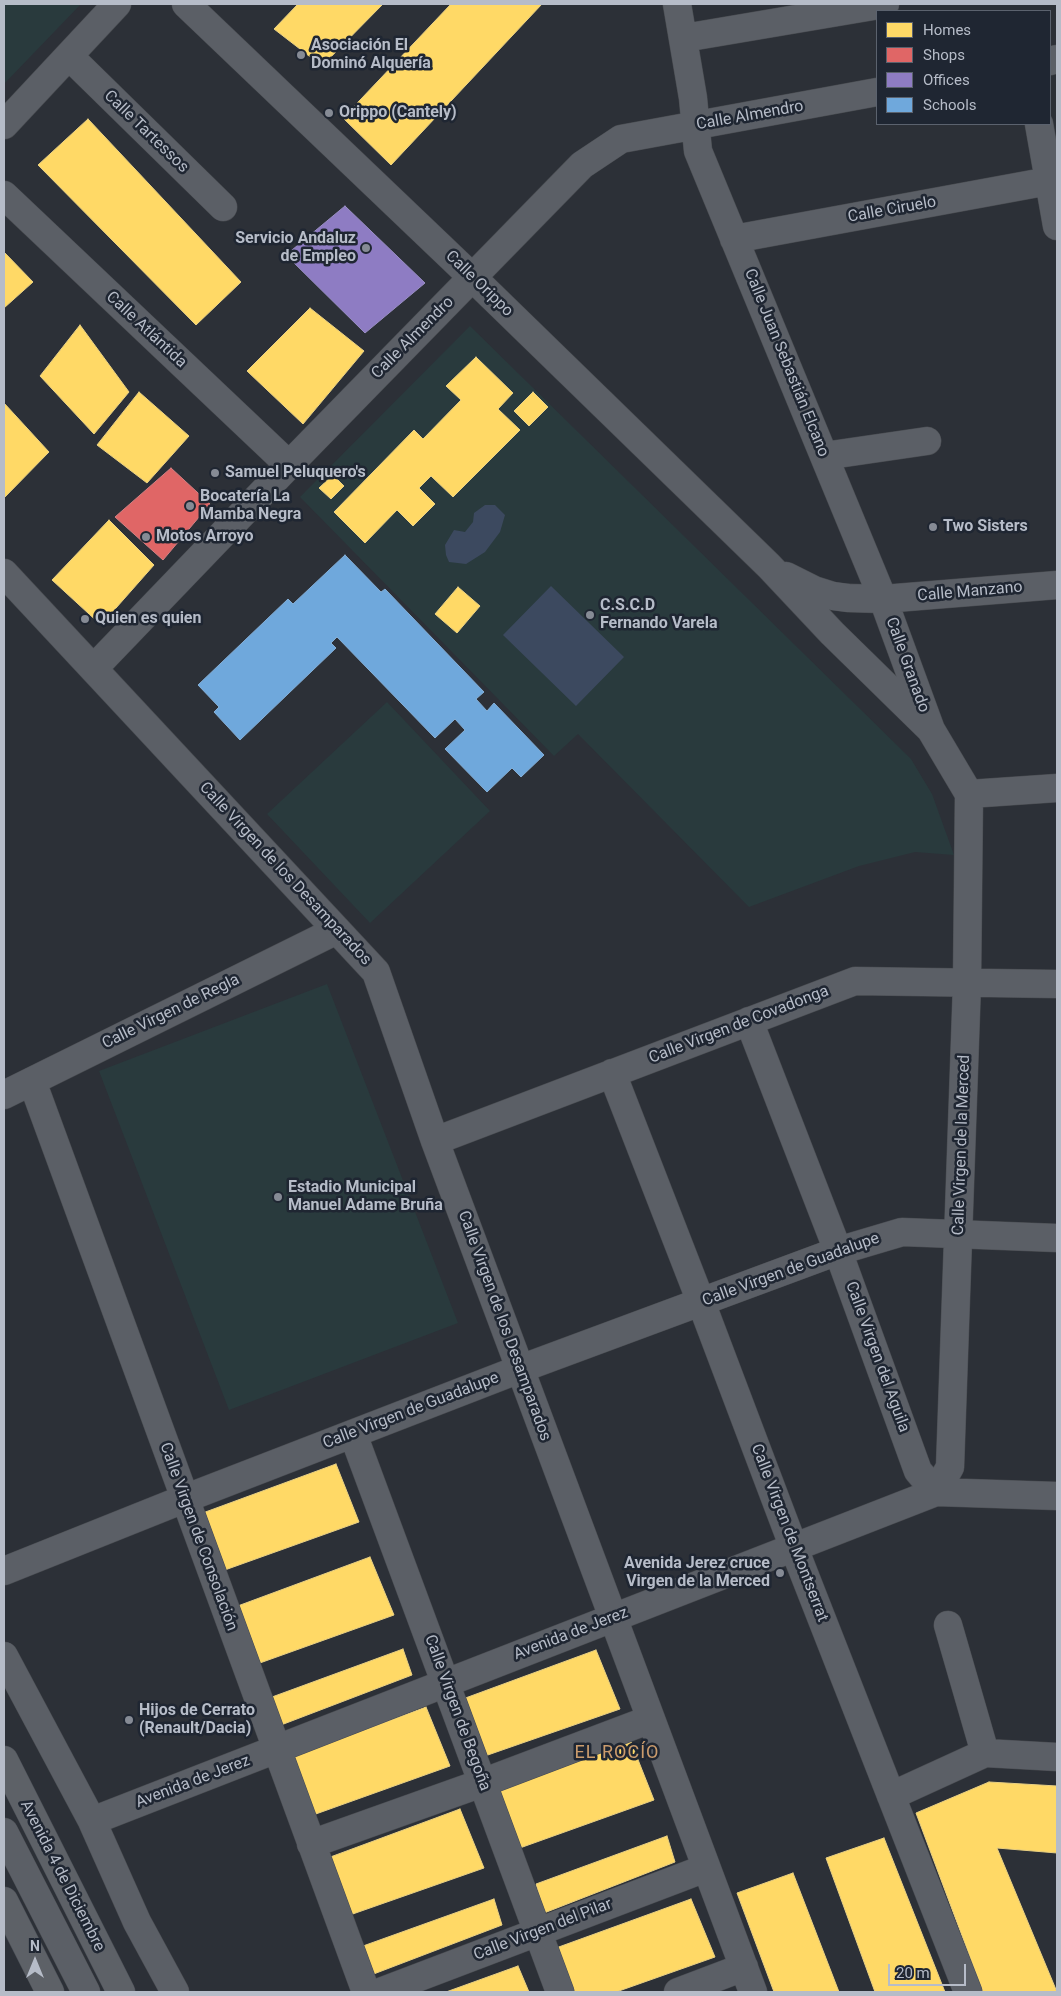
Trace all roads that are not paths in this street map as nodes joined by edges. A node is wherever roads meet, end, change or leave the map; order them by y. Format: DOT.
graph roads {
  1 [pos="117,4"];
  2 [pos="186,4"];
  3 [pos="677,4"];
  4 [pos="885,4"];
  5 [pos="684,38"];
  6 [pos="69,56"];
  7 [pos="876,92"];
  8 [pos="4,125"];
  9 [pos="1039,125"];
  10 [pos="695,126"];
  11 [pos="1049,181"];
  12 [pos="4,195"];
  13 [pos="223,207"];
  14 [pos="1057,226"];
  15 [pos="734,239"];
  16 [pos="473,278"];
  17 [pos="926,441"];
  18 [pos="824,456"];
  19 [pos="289,465"];
  20 [pos="769,566"];
  21 [pos="4,573"];
  22 [pos="1057,585"];
  23 [pos="848,598"];
  24 [pos="882,599"];
  25 [pos="832,633"];
  26 [pos="94,668"];
  27 [pos="931,730"];
  28 [pos="1057,788"];
  29 [pos="970,794"];
  30 [pos="337,930"];
  31 [pos="967,982"];
  32 [pos="1057,984"];
  33 [pos="749,1021"];
  34 [pos="612,1073"];
  35 [pos="32,1081"];
  36 [pos="4,1095"];
  37 [pos="435,1141"];
  38 [pos="960,1234"];
  39 [pos="1057,1238"];
  40 [pos="838,1251"];
  41 [pos="702,1302"];
  42 [pos="520,1369"];
  43 [pos="353,1434"];
  44 [pos="936,1492"];
  45 [pos="1057,1496"];
  46 [pos="184,1499"];
  47 [pos="794,1548"];
  48 [pos="4,1571"];
  49 [pos="613,1618"];
  50 [pos="948,1625"];
  51 [pos="4,1656"];
  52 [pos="445,1683"];
  53 [pos="651,1719"];
  54 [pos="276,1749"];
  55 [pos="985,1754"];
  56 [pos="1057,1757"];
  57 [pos="4,1760"];
  58 [pos="482,1782"];
  59 [pos="891,1796"];
  60 [pos="92,1821"];
  61 [pos="4,1832"];
  62 [pos="311,1844"];
  63 [pos="4,1857"];
  64 [pos="706,1868"];
  65 [pos="4,1901"];
  66 [pos="538,1932"];
  67 [pos="744,1967"];
  68 [pos="50,1992"];
  69 [pos="73,1992"];
  70 [pos="86,1992"];
  71 [pos="121,1992"];
  72 [pos="175,1992"];
  73 [pos="366,1992"];
  74 [pos="380,1992"];
  75 [pos="560,1992"];
  76 [pos="678,1992"];
  77 [pos="753,1992"];
  78 [pos="968,1992"];
  1 -- 6 [label="street"];
  2 -- 16 [label="street, Calle Orippo"];
  3 -- 5 [label="street, Calle Juan Sebastián Elcano"];
  4 -- 5 [label="street"];
  5 -- 10 [label="street, Calle Juan Sebastián Elcano"];
  6 -- 8 [label="street"];
  6 -- 13 [label="street, Calle Tartessos"];
  7 -- 10 [label="street, Calle Almendro"];
  9 -- 11 [label="street"];
  10 -- 15 [label="street, Calle Juan Sebastián Elcano"];
  10 -- 16 [label="street, Calle Almendro"];
  11 -- 14 [label="street"];
  11 -- 15 [label="street, Calle Ciruelo"];
  12 -- 19 [label="street, Calle Atlántida"];
  15 -- 18 [label="street, Calle Juan Sebastián Elcano"];
  16 -- 19 [label="street, Calle Almendro"];
  16 -- 20 [label="street, Calle Orippo"];
  17 -- 18 [label="street"];
  18 -- 24 [label="street, Calle Juan Sebastián Elcano"];
  19 -- 26 [label="street, Calle Almendro"];
  20 -- 23 [label="street, Calle Manzano"];
  20 -- 25 [label="street, Calle Granado"];
  21 -- 26 [label="street, Calle Virgen de los Desamparados"];
  22 -- 24 [label="street, Calle Manzano"];
  23 -- 24 [label="street, Calle Manzano"];
  23 -- 25 [label="street"];
  24 -- 27 [label="street, Calle Granado"];
  25 -- 27 [label="street, Calle Granado"];
  26 -- 30 [label="street, Calle Virgen de los Desamparados"];
  27 -- 29 [label="street, Calle Granado"];
  28 -- 29 [label="street"];
  29 -- 31 [label="street, Calle Virgen de la Merced"];
  30 -- 35 [label="street, Calle Virgen de Regla"];
  30 -- 37 [label="street, Calle Virgen de los Desamparados"];
  31 -- 32 [label="street, Calle Virgen de Covadonga"];
  31 -- 33 [label="street, Calle Virgen de Covadonga"];
  31 -- 38 [label="street, Calle Virgen de la Merced"];
  33 -- 34 [label="street, Calle Virgen de Covadonga"];
  33 -- 40 [label="street, Calle Virgen del Aguila"];
  34 -- 37 [label="street, Calle Virgen de Covadonga"];
  34 -- 41 [label="street, Calle Virgen de Montserrat"];
  35 -- 36 [label="street, Calle Virgen de Regla"];
  35 -- 46 [label="street, Calle Virgen de Consolación"];
  37 -- 42 [label="street, Calle Virgen de los Desamparados"];
  38 -- 39 [label="street, Calle Virgen de Guadalupe"];
  38 -- 40 [label="street, Calle Virgen de Guadalupe"];
  38 -- 44 [label="street, Calle Virgen de la Merced"];
  40 -- 41 [label="street, Calle Virgen de Guadalupe"];
  40 -- 44 [label="street, Calle Virgen del Aguila"];
  41 -- 42 [label="street, Calle Virgen de Guadalupe"];
  41 -- 47 [label="street, Calle Virgen de Montserrat"];
  42 -- 43 [label="street, Calle Virgen de Guadalupe"];
  42 -- 49 [label="street, Calle Virgen de los Desamparados"];
  43 -- 46 [label="street, Calle Virgen de Guadalupe"];
  43 -- 52 [label="street, Calle Virgen de Begoña"];
  44 -- 45 [label="street, Avenida de Jerez"];
  44 -- 47 [label="street, Avenida de Jerez"];
  46 -- 48 [label="street, Calle Virgen de Guadalupe"];
  46 -- 54 [label="street, Calle Virgen de Consolación"];
  47 -- 49 [label="street, Avenida de Jerez"];
  47 -- 59 [label="street, Calle Virgen de Montserrat"];
  49 -- 52 [label="street, Avenida de Jerez"];
  49 -- 53 [label="street, Calle Virgen de los Desamparados"];
  50 -- 55 [label="street"];
  51 -- 60 [label="street"];
  52 -- 54 [label="street, Avenida de Jerez"];
  52 -- 58 [label="street, Calle Virgen de Begoña"];
  53 -- 58 [label="street"];
  53 -- 64 [label="street, Calle Virgen de los Desamparados"];
  54 -- 60 [label="street, Avenida de Jerez"];
  54 -- 62 [label="street, Calle Virgen de Consolación"];
  55 -- 56 [label="street"];
  55 -- 59 [label="street"];
  57 -- 71 [label="main road, Avenida 4 de Diciembre"];
  58 -- 62 [label="street"];
  58 -- 66 [label="street, Calle Virgen de Begoña"];
  59 -- 78 [label="street, Calle Virgen de Montserrat"];
  60 -- 72 [label="street"];
  61 -- 70 [label="street"];
  62 -- 73 [label="street, Calle Virgen de Consolación"];
  63 -- 69 [label="street"];
  64 -- 66 [label="street, Calle Virgen del Pilar"];
  64 -- 67 [label="street, Calle Virgen de los Desamparados"];
  65 -- 68 [label="main road"];
  66 -- 74 [label="street, Calle Virgen del Pilar"];
  66 -- 75 [label="street, Calle Virgen de Begoña"];
  67 -- 76 [label="street"];
  67 -- 77 [label="street, Calle Virgen de los Desamparados"];
}
